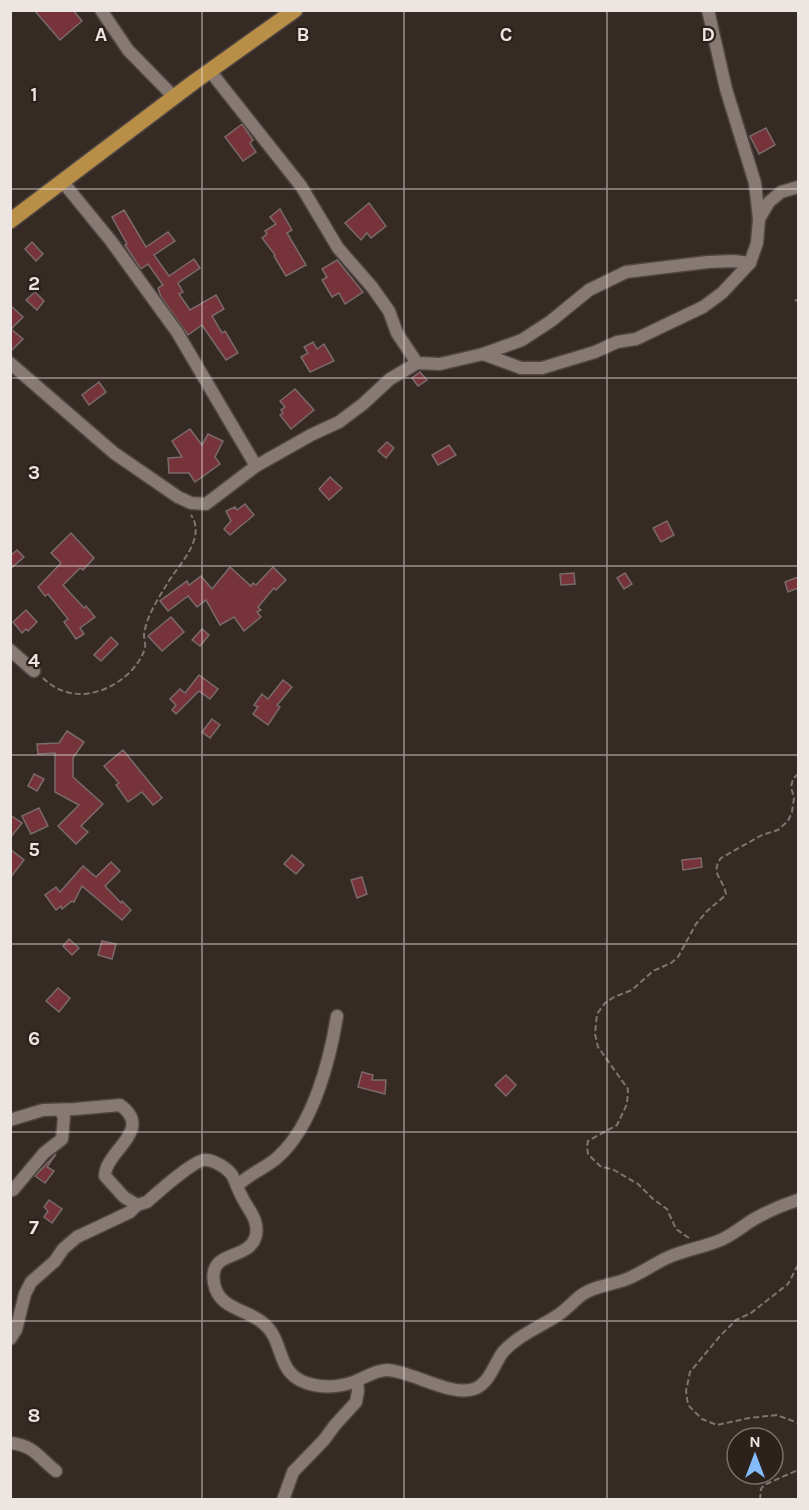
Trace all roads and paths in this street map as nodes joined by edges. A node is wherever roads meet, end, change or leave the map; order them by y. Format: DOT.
graph roads {
  1 [pos="101,10"];
  2 [pos="295,10"];
  3 [pos="708,10"];
  4 [pos="210,71"];
  5 [pos="174,96"];
  6 [pos="62,182"];
  7 [pos="798,187"];
  8 [pos="759,219"];
  9 [pos="10,221"];
  10 [pos="750,263"];
  11 [pos="483,354"];
  12 [pos="10,363"];
  13 [pos="417,363"];
  14 [pos="256,466"];
  15 [pos="178,496"];
  16 [pos="10,650"];
  17 [pos="33,671"];
  18 [pos="798,774"];
  19 [pos="337,1016"];
  20 [pos="60,1110"];
  21 [pos="10,1120"];
  22 [pos="237,1186"];
  23 [pos="13,1190"];
  24 [pos="798,1200"];
  25 [pos="137,1205"];
  26 [pos="696,1247"];
  27 [pos="798,1265"];
  28 [pos="10,1339"];
  29 [pos="357,1381"];
  30 [pos="798,1423"];
  31 [pos="10,1443"];
  32 [pos="798,1470"];
  33 [pos="56,1471"];
  34 [pos="283,1500"];
  35 [pos="760,1500"];
  1 -- 5 [label="street"];
  2 -- 4 [label="main road"];
  3 -- 8 [label="street"];
  4 -- 5 [label="main road"];
  4 -- 13 [label="street"];
  5 -- 6 [label="main road"];
  6 -- 9 [label="main road"];
  6 -- 14 [label="street"];
  7 -- 8 [label="street"];
  8 -- 10 [label="street"];
  10 -- 11 [label="street"];
  10 -- 11 [label="street"];
  11 -- 13 [label="street"];
  12 -- 15 [label="street"];
  13 -- 14 [label="street"];
  14 -- 15 [label="street"];
  15 -- 17 [label="path"];
  16 -- 17 [label="street"];
  18 -- 26 [label="path"];
  19 -- 22 [label="street"];
  20 -- 21 [label="street"];
  20 -- 23 [label="street"];
  20 -- 25 [label="street"];
  22 -- 25 [label="street"];
  22 -- 29 [label="street"];
  24 -- 26 [label="street"];
  25 -- 28 [label="street"];
  26 -- 29 [label="street"];
  27 -- 30 [label="path"];
  29 -- 34 [label="street"];
  31 -- 33 [label="street"];
  32 -- 35 [label="path"];
}
